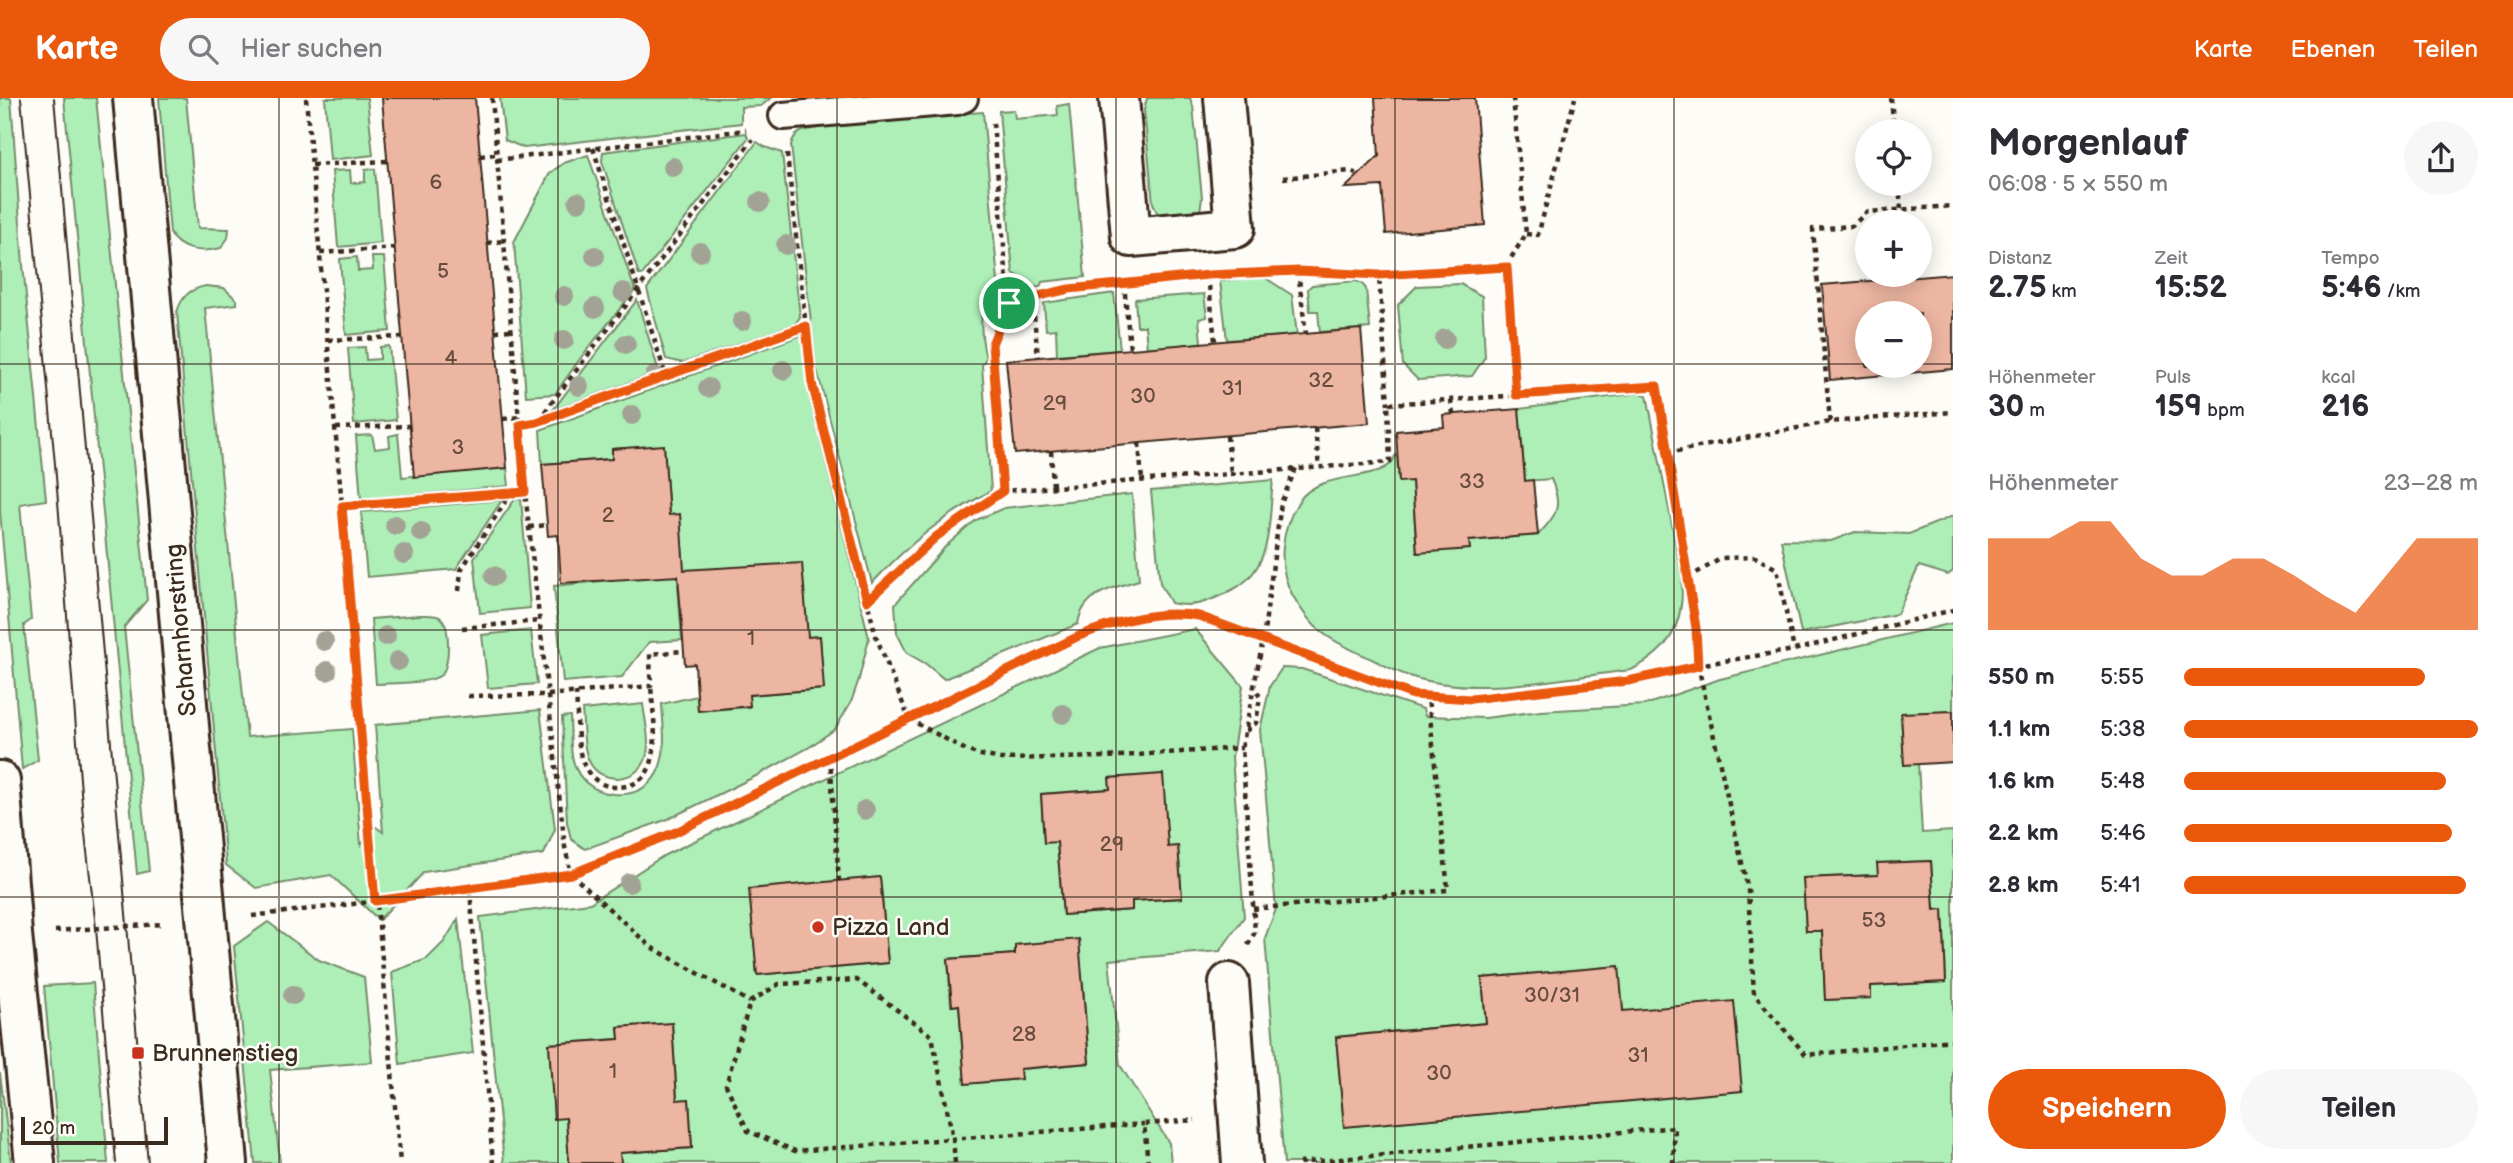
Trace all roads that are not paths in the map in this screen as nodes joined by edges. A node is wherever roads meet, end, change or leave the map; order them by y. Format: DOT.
graph roads {
  1 [pos="133,98"];
  2 [pos="964,98"];
  3 [pos="1119,98"];
  4 [pos="1224,98"];
  5 [pos="783,116"];
  6 [pos="0,781"];
  7 [pos="1229,983"];
  8 [pos="35,1163"];
  9 [pos="228,1163"];
  10 [pos="1242,1163"];
  1 -- 9 [label="street, Scharnhorstring"];
  2 -- 5 [label="lane"];
  3 -- 4 [label="street"];
  6 -- 8 [label="street"];
  7 -- 10 [label="street"];
}
